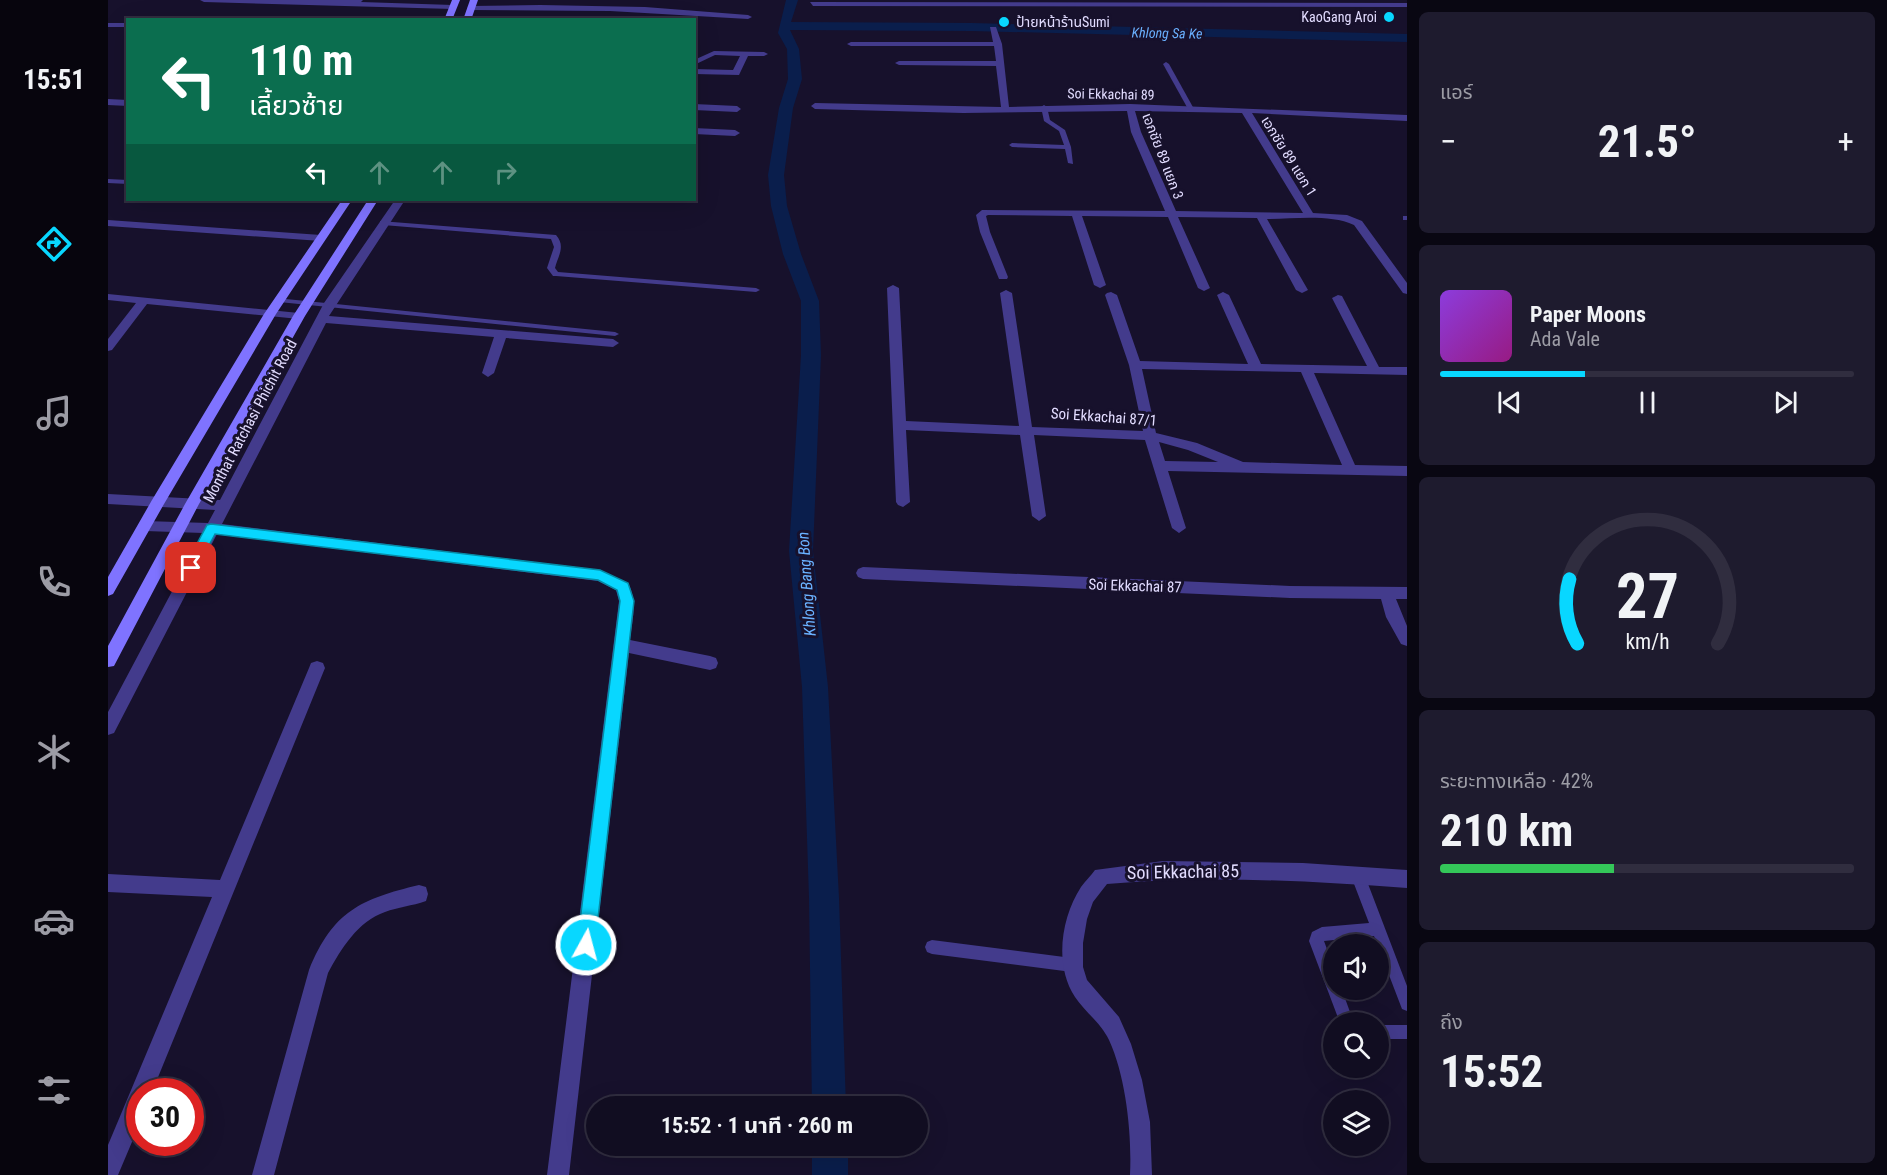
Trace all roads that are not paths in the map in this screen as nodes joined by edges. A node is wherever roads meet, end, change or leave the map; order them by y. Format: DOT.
graph roads {
  1 [pos="204,0"];
  2 [pos="357,2"];
  3 [pos="455,3"];
  4 [pos="473,4"];
  5 [pos="499,4"];
  6 [pos="813,4"];
  7 [pos="1403,6"];
  8 [pos="748,17"];
  9 [pos="449,18"];
  10 [pos="108,25"];
  11 [pos="126,25"];
  12 [pos="993,29"];
  13 [pos="851,44"];
  14 [pos="998,44"];
  15 [pos="745,53"];
  16 [pos="764,54"];
  17 [pos="696,62"];
  18 [pos="899,63"];
  19 [pos="1000,64"];
  20 [pos="1166,64"];
  21 [pos="696,71"];
  22 [pos="108,102"];
  23 [pos="126,103"];
  24 [pos="815,106"];
  25 [pos="696,107"];
  26 [pos="1044,107"];
  27 [pos="1130,107"];
  28 [pos="1005,108"];
  29 [pos="737,109"];
  30 [pos="1191,109"];
  31 [pos="1245,110"];
  32 [pos="1407,118"];
  33 [pos="696,131"];
  34 [pos="735,134"];
  35 [pos="1012,145"];
  36 [pos="1068,147"];
  37 [pos="1071,163"];
  38 [pos="108,181"];
  39 [pos="126,182"];
  40 [pos="346,201"];
  41 [pos="372,201"];
  42 [pos="399,201"];
  43 [pos="1076,213"];
  44 [pos="1171,214"];
  45 [pos="1260,215"];
  46 [pos="1310,216"];
  47 [pos="108,223"];
  48 [pos="383,223"];
  49 [pos="321,238"];
  50 [pos="1003,277"];
  51 [pos="1100,285"];
  52 [pos="893,288"];
  53 [pos="1204,288"];
  54 [pos="756,290"];
  55 [pos="1302,290"];
  56 [pos="1407,291"];
  57 [pos="1006,294"];
  58 [pos="1111,295"];
  59 [pos="1223,295"];
  60 [pos="108,297"];
  61 [pos="1338,298"];
  62 [pos="144,300"];
  63 [pos="279,300"];
  64 [pos="308,303"];
  65 [pos="330,303"];
  66 [pos="270,314"];
  67 [pos="299,316"];
  68 [pos="323,319"];
  69 [pos="501,334"];
  70 [pos="614,339"];
  71 [pos="108,347"];
  72 [pos="1135,365"];
  73 [pos="1256,367"];
  74 [pos="1306,369"];
  75 [pos="1374,369"];
  76 [pos="1407,371"];
  77 [pos="488,373"];
  78 [pos="900,425"];
  79 [pos="1027,429"];
  80 [pos="1150,436"];
  81 [pos="1160,466"];
  82 [pos="1241,467"];
  83 [pos="1350,468"];
  84 [pos="1407,471"];
  85 [pos="108,499"];
  86 [pos="903,502"];
  87 [pos="157,503"];
  88 [pos="192,504"];
  89 [pos="224,505"];
  90 [pos="1039,516"];
  91 [pos="145,526"];
  92 [pos="179,528"];
  93 [pos="211,528"];
  94 [pos="1179,528"];
  95 [pos="863,573"];
  96 [pos="108,590"];
  97 [pos="1387,593"];
  98 [pos="1407,593"];
  99 [pos="1407,640"];
  100 [pos="622,645"];
  101 [pos="108,661"];
  102 [pos="710,663"];
  103 [pos="317,668"];
  104 [pos="108,728"];
  105 [pos="1358,876"];
  106 [pos="1407,879"];
  107 [pos="108,883"];
  108 [pos="226,889"];
  109 [pos="419,894"];
  110 [pos="1379,929"];
  111 [pos="932,947"];
  112 [pos="1323,959"];
  113 [pos="1072,965"];
  114 [pos="1407,1004"];
  115 [pos="1389,1032"];
  116 [pos="1407,1032"];
  117 [pos="147,1078"];
  118 [pos="126,1129"];
  119 [pos="108,1172"];
  120 [pos="263,1175"];
  121 [pos="558,1175"];
  122 [pos="1141,1175"];
  1 -- 2 [label="street"];
  2 -- 3 [label="street"];
  3 -- 9 [label="street"];
  4 -- 5 [label="street"];
  5 -- 8 [label="street"];
  6 -- 7 [label="street"];
  10 -- 11 [label="street"];
  12 -- 14 [label="street"];
  13 -- 14 [label="street"];
  14 -- 19 [label="street"];
  15 -- 16 [label="street"];
  15 -- 17 [label="street"];
  15 -- 21 [label="street"];
  18 -- 19 [label="street"];
  19 -- 28 [label="street"];
  20 -- 30 [label="lane"];
  22 -- 23 [label="street"];
  24 -- 28 [label="street, Soi Ekkachai 89"];
  25 -- 29 [label="street"];
  26 -- 27 [label="street, Soi Ekkachai 89"];
  26 -- 28 [label="street, Soi Ekkachai 89"];
  26 -- 36 [label="lane"];
  27 -- 30 [label="street, Soi Ekkachai 89"];
  27 -- 44 [label="street, เอกชัย 89 แยก 3"];
  30 -- 31 [label="street, Soi Ekkachai 89"];
  31 -- 32 [label="street, Soi Ekkachai 89"];
  31 -- 46 [label="street, เอกชัย 89 แยก 1"];
  33 -- 34 [label="street"];
  35 -- 36 [label="lane"];
  36 -- 37 [label="lane"];
  38 -- 39 [label="lane"];
  40 -- 49 [label="street"];
  41 -- 64 [label="street, Monthat Ratchasi Phichit Road"];
  42 -- 48 [label="street, Monthat Ratchasi Phichit Road"];
  43 -- 44 [label="street"];
  43 -- 50 [label="street"];
  43 -- 51 [label="street"];
  44 -- 45 [label="street"];
  44 -- 53 [label="street, เอกชัย 89 แยก 3"];
  45 -- 46 [label="street"];
  45 -- 55 [label="street"];
  46 -- 56 [label="street"];
  47 -- 49 [label="street"];
  48 -- 54 [label="lane"];
  48 -- 65 [label="street, Monthat Ratchasi Phichit Road"];
  49 -- 63 [label="street"];
  52 -- 78 [label="street"];
  57 -- 79 [label="street"];
  58 -- 72 [label="street"];
  59 -- 73 [label="street"];
  60 -- 62 [label="street"];
  61 -- 75 [label="street"];
  62 -- 66 [label="street"];
  62 -- 71 [label="street"];
  63 -- 64 [label="lane"];
  63 -- 66 [label="street"];
  64 -- 65 [label="lane"];
  64 -- 67 [label="street, Monthat Ratchasi Phichit Road"];
  65 -- 68 [label="street, Monthat Ratchasi Phichit Road"];
  65 -- 70 [label="lane"];
  66 -- 67 [label="street"];
  66 -- 87 [label="street"];
  67 -- 88 [label="street, Monthat Ratchasi Phichit Road"];
  68 -- 69 [label="street"];
  68 -- 89 [label="street, Monthat Ratchasi Phichit Road"];
  69 -- 70 [label="street"];
  69 -- 77 [label="street"];
  72 -- 73 [label="street"];
  72 -- 80 [label="street"];
  73 -- 74 [label="street"];
  74 -- 75 [label="street"];
  74 -- 83 [label="street"];
  75 -- 76 [label="street"];
  78 -- 79 [label="street, Soi Ekkachai 87/1"];
  78 -- 86 [label="street"];
  79 -- 80 [label="street, Soi Ekkachai 87/1"];
  79 -- 90 [label="street"];
  80 -- 81 [label="street"];
  80 -- 82 [label="street, Soi Ekkachai 87/1"];
  81 -- 82 [label="street"];
  81 -- 94 [label="street"];
  82 -- 83 [label="street, Soi Ekkachai 87/1"];
  83 -- 84 [label="street, Soi Ekkachai 87/1"];
  85 -- 87 [label="street"];
  87 -- 88 [label="street"];
  87 -- 91 [label="street"];
  88 -- 89 [label="street"];
  88 -- 92 [label="street, Monthat Ratchasi Phichit Road"];
  89 -- 93 [label="street, Monthat Ratchasi Phichit Road"];
  91 -- 92 [label="street"];
  91 -- 96 [label="street"];
  92 -- 93 [label="street"];
  92 -- 101 [label="street, Monthat Ratchasi Phichit Road"];
  93 -- 100 [label="street"];
  93 -- 104 [label="street, Monthat Ratchasi Phichit Road"];
  95 -- 97 [label="street, Soi Ekkachai 87"];
  97 -- 98 [label="street, Soi Ekkachai 87"];
  97 -- 99 [label="street"];
  100 -- 102 [label="street"];
  100 -- 121 [label="street"];
  103 -- 108 [label="street"];
  105 -- 106 [label="street, Soi Ekkachai 85"];
  105 -- 110 [label="lane"];
  105 -- 113 [label="street, Soi Ekkachai 85"];
  107 -- 108 [label="street"];
  108 -- 117 [label="street"];
  109 -- 120 [label="street"];
  110 -- 112 [label="lane"];
  110 -- 114 [label="lane"];
  111 -- 113 [label="lane"];
  113 -- 122 [label="street, Soi Ekkachai 85"];
  115 -- 116 [label="lane"];
  118 -- 119 [label="street"];
}
